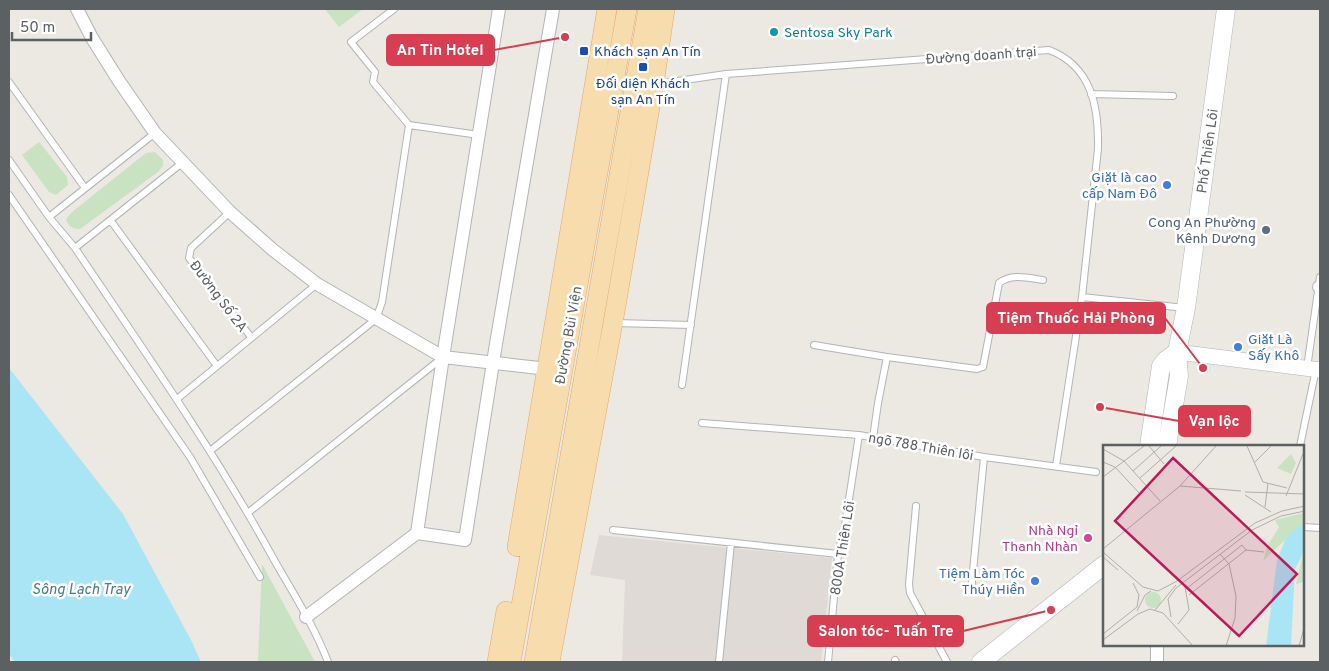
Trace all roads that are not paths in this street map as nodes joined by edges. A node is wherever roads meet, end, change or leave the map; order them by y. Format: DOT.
graph roads {
  1 [pos="77,9"];
  2 [pos="394,9"];
  3 [pos="499,9"];
  4 [pos="553,9"];
  5 [pos="608,9"];
  6 [pos="627,9"];
  7 [pos="648,9"];
  8 [pos="665,9"];
  9 [pos="1226,9"];
  10 [pos="726,74"];
  11 [pos="9,82"];
  12 [pos="654,84"];
  13 [pos="1091,94"];
  14 [pos="1173,96"];
  15 [pos="409,125"];
  16 [pos="155,133"];
  17 [pos="479,135"];
  18 [pos="9,160"];
  19 [pos="182,163"];
  20 [pos="85,188"];
  21 [pos="9,196"];
  22 [pos="230,212"];
  23 [pos="50,217"];
  24 [pos="111,221"];
  25 [pos="75,248"];
  26 [pos="1043,280"];
  27 [pos="317,284"];
  28 [pos="1320,284"];
  29 [pos="1082,297"];
  30 [pos="1186,308"];
  31 [pos="376,319"];
  32 [pos="613,323"];
  33 [pos="691,325"];
  34 [pos="251,337"];
  35 [pos="814,345"];
  36 [pos="1177,352"];
  37 [pos="887,357"];
  38 [pos="444,358"];
  39 [pos="493,364"];
  40 [pos="217,366"];
  41 [pos="1314,369"];
  42 [pos="555,370"];
  43 [pos="682,385"];
  44 [pos="177,399"];
  45 [pos="702,423"];
  46 [pos="859,435"];
  47 [pos="873,438"];
  48 [pos="1149,445"];
  49 [pos="1167,445"];
  50 [pos="1300,445"];
  51 [pos="210,451"];
  52 [pos="984,457"];
  53 [pos="1056,466"];
  54 [pos="1096,472"];
  55 [pos="916,506"];
  56 [pos="249,512"];
  57 [pos="1304,527"];
  58 [pos="1320,528"];
  59 [pos="613,530"];
  60 [pos="417,533"];
  61 [pos="731,543"];
  62 [pos="838,554"];
  63 [pos="1103,566"];
  64 [pos="260,577"];
  65 [pos="1103,581"];
  66 [pos="971,592"];
  67 [pos="519,611"];
  68 [pos="543,615"];
  69 [pos="306,617"];
  70 [pos="1157,646"];
  71 [pos="328,662"];
  72 [pos="497,662"];
  73 [pos="511,662"];
  74 [pos="534,662"];
  75 [pos="550,662"];
  76 [pos="719,662"];
  77 [pos="828,662"];
  78 [pos="947,662"];
  79 [pos="981,662"];
  80 [pos="1000,662"];
  81 [pos="1157,662"];
  1 -- 16 [label="street"];
  2 -- 15 [label="lane"];
  3 -- 17 [label="street"];
  4 -- 39 [label="street"];
  5 -- 42 [label="main road, Đường Bùi Viện"];
  6 -- 42 [label="main road, Đường Bùi Viện"];
  7 -- 68 [label="main road, Đường Bùi Viện"];
  8 -- 12 [label="main road"];
  9 -- 30 [label="main road, Phố Thiên Lôi"];
  10 -- 12 [label="lane, Đường doanh trại"];
  10 -- 13 [label="lane, Đường doanh trại"];
  10 -- 33 [label="lane"];
  11 -- 20 [label="lane"];
  12 -- 32 [label="main road"];
  13 -- 14 [label="lane"];
  13 -- 29 [label="lane, Đường doanh trại"];
  15 -- 17 [label="lane"];
  15 -- 31 [label="lane"];
  16 -- 19 [label="street"];
  16 -- 20 [label="lane"];
  17 -- 38 [label="street"];
  18 -- 23 [label="lane"];
  19 -- 22 [label="street"];
  19 -- 24 [label="lane"];
  20 -- 23 [label="lane"];
  21 -- 64 [label="lane"];
  22 -- 27 [label="street"];
  22 -- 34 [label="lane, Đường Số 2A"];
  23 -- 25 [label="lane"];
  24 -- 25 [label="lane"];
  24 -- 40 [label="lane"];
  25 -- 44 [label="lane"];
  26 -- 37 [label="lane"];
  27 -- 31 [label="street"];
  27 -- 34 [label="lane"];
  28 -- 41 [label="lane"];
  29 -- 30 [label="lane"];
  29 -- 53 [label="lane, Đường doanh trại"];
  30 -- 36 [label="main road, Phố Thiên Lôi"];
  31 -- 38 [label="street"];
  31 -- 51 [label="lane"];
  32 -- 33 [label="lane"];
  32 -- 75 [label="main road"];
  33 -- 43 [label="lane"];
  34 -- 40 [label="lane"];
  35 -- 37 [label="lane"];
  36 -- 41 [label="street"];
  36 -- 48 [label="main road"];
  36 -- 49 [label="main road, Phố Thiên Lôi"];
  37 -- 47 [label="lane"];
  38 -- 39 [label="street"];
  38 -- 56 [label="lane"];
  38 -- 60 [label="street"];
  39 -- 42 [label="street"];
  39 -- 60 [label="street"];
  40 -- 44 [label="lane"];
  41 -- 50 [label="lane"];
  42 -- 67 [label="main road, Đường Bùi Viện"];
  42 -- 72 [label="main road, Đường Bùi Viện"];
  44 -- 51 [label="lane"];
  45 -- 46 [label="lane, ngõ 788 Thiên lôi"];
  46 -- 47 [label="lane, ngõ 788 Thiên lôi"];
  46 -- 62 [label="lane, 800A Thiên Lôi"];
  47 -- 52 [label="lane, ngõ 788 Thiên lôi"];
  51 -- 56 [label="lane"];
  52 -- 53 [label="lane, ngõ 788 Thiên lôi"];
  52 -- 66 [label="lane, ngõ 788 Thiên lôi"];
  53 -- 54 [label="lane, ngõ 788 Thiên lôi"];
  55 -- 78 [label="lane"];
  56 -- 69 [label="lane"];
  57 -- 58 [label="lane"];
  59 -- 61 [label="lane"];
  60 -- 69 [label="street"];
  61 -- 62 [label="lane"];
  61 -- 76 [label="lane"];
  62 -- 77 [label="lane, 800A Thiên Lôi"];
  63 -- 79 [label="main road"];
  65 -- 80 [label="main road"];
  67 -- 68 [label="main road"];
  67 -- 73 [label="main road, Đường Bùi Viện"];
  68 -- 74 [label="main road, Đường Bùi Viện"];
  69 -- 71 [label="lane"];
  70 -- 81 [label="street"];
}
